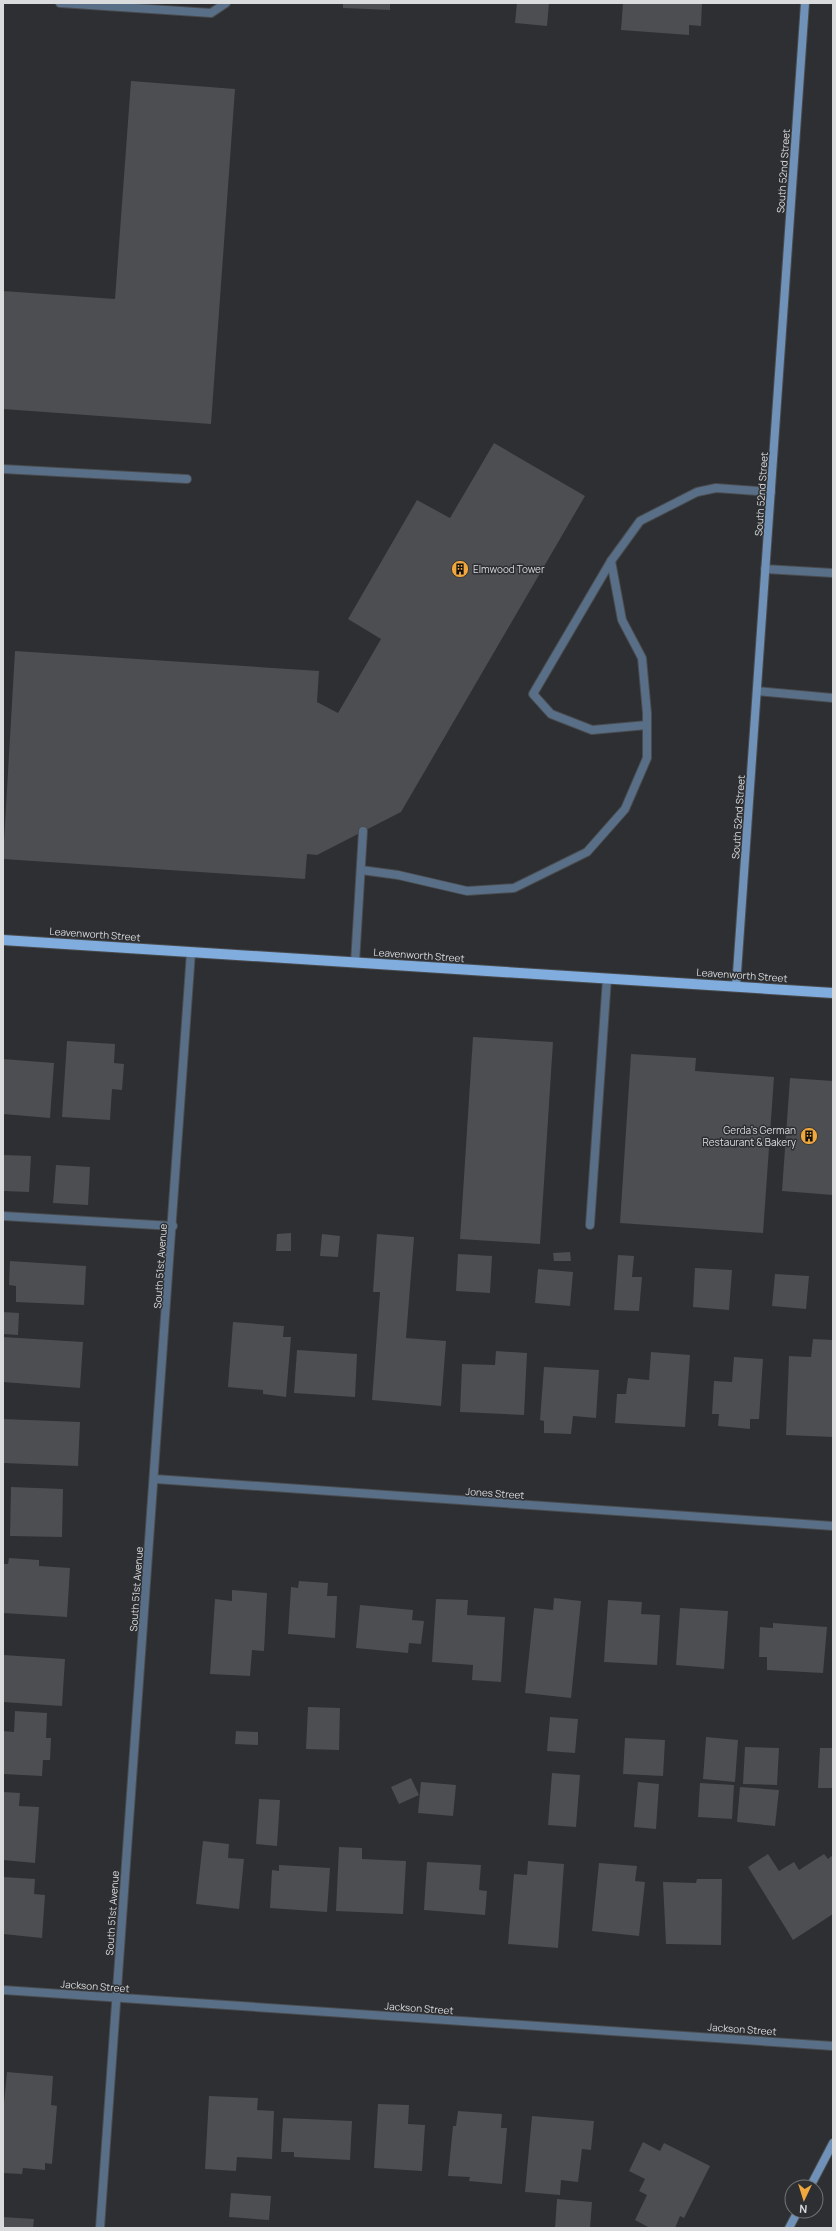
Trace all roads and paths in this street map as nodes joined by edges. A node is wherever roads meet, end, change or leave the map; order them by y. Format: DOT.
graph roads {
  1 [pos="60,3"];
  2 [pos="805,3"];
  3 [pos="224,5"];
  4 [pos="3,469"];
  5 [pos="187,479"];
  6 [pos="771,492"];
  7 [pos="611,561"];
  8 [pos="765,569"];
  9 [pos="833,573"];
  10 [pos="757,691"];
  11 [pos="833,698"];
  12 [pos="647,725"];
  13 [pos="363,831"];
  14 [pos="361,870"];
  15 [pos="3,940"];
  16 [pos="191,952"];
  17 [pos="355,963"];
  18 [pos="607,978"];
  19 [pos="736,987"];
  20 [pos="833,993"];
  21 [pos="3,1216"];
  22 [pos="590,1225"];
  23 [pos="172,1226"];
  24 [pos="155,1480"];
  25 [pos="833,1526"];
  26 [pos="3,1990"];
  27 [pos="116,1998"];
  28 [pos="833,2046"];
  29 [pos="833,2143"];
  30 [pos="814,2179"];
  31 [pos="794,2219"];
  32 [pos="100,2228"];
  33 [pos="789,2228"];
  1 -- 3 [label="street"];
  2 -- 6 [label="street, South 52nd Street"];
  4 -- 5 [label="street"];
  6 -- 7 [label="street"];
  6 -- 8 [label="street, South 52nd Street"];
  7 -- 12 [label="street"];
  7 -- 12 [label="street"];
  8 -- 9 [label="street"];
  8 -- 10 [label="street, South 52nd Street"];
  10 -- 11 [label="street"];
  10 -- 19 [label="street, South 52nd Street"];
  12 -- 14 [label="street"];
  13 -- 14 [label="street"];
  14 -- 17 [label="street"];
  15 -- 16 [label="main road, Leavenworth Street"];
  16 -- 17 [label="main road, Leavenworth Street"];
  16 -- 23 [label="street, South 51st Avenue"];
  17 -- 18 [label="main road, Leavenworth Street"];
  18 -- 19 [label="main road, Leavenworth Street"];
  18 -- 22 [label="street"];
  19 -- 20 [label="main road, Leavenworth Street"];
  21 -- 23 [label="street"];
  23 -- 24 [label="street, South 51st Avenue"];
  24 -- 25 [label="street, Jones Street"];
  24 -- 27 [label="street, South 51st Avenue"];
  26 -- 27 [label="street, Jackson Street"];
  27 -- 28 [label="street, Jackson Street"];
  27 -- 32 [label="street, South 51st Avenue"];
  29 -- 30 [label="street"];
  31 -- 33 [label="street"];
}
